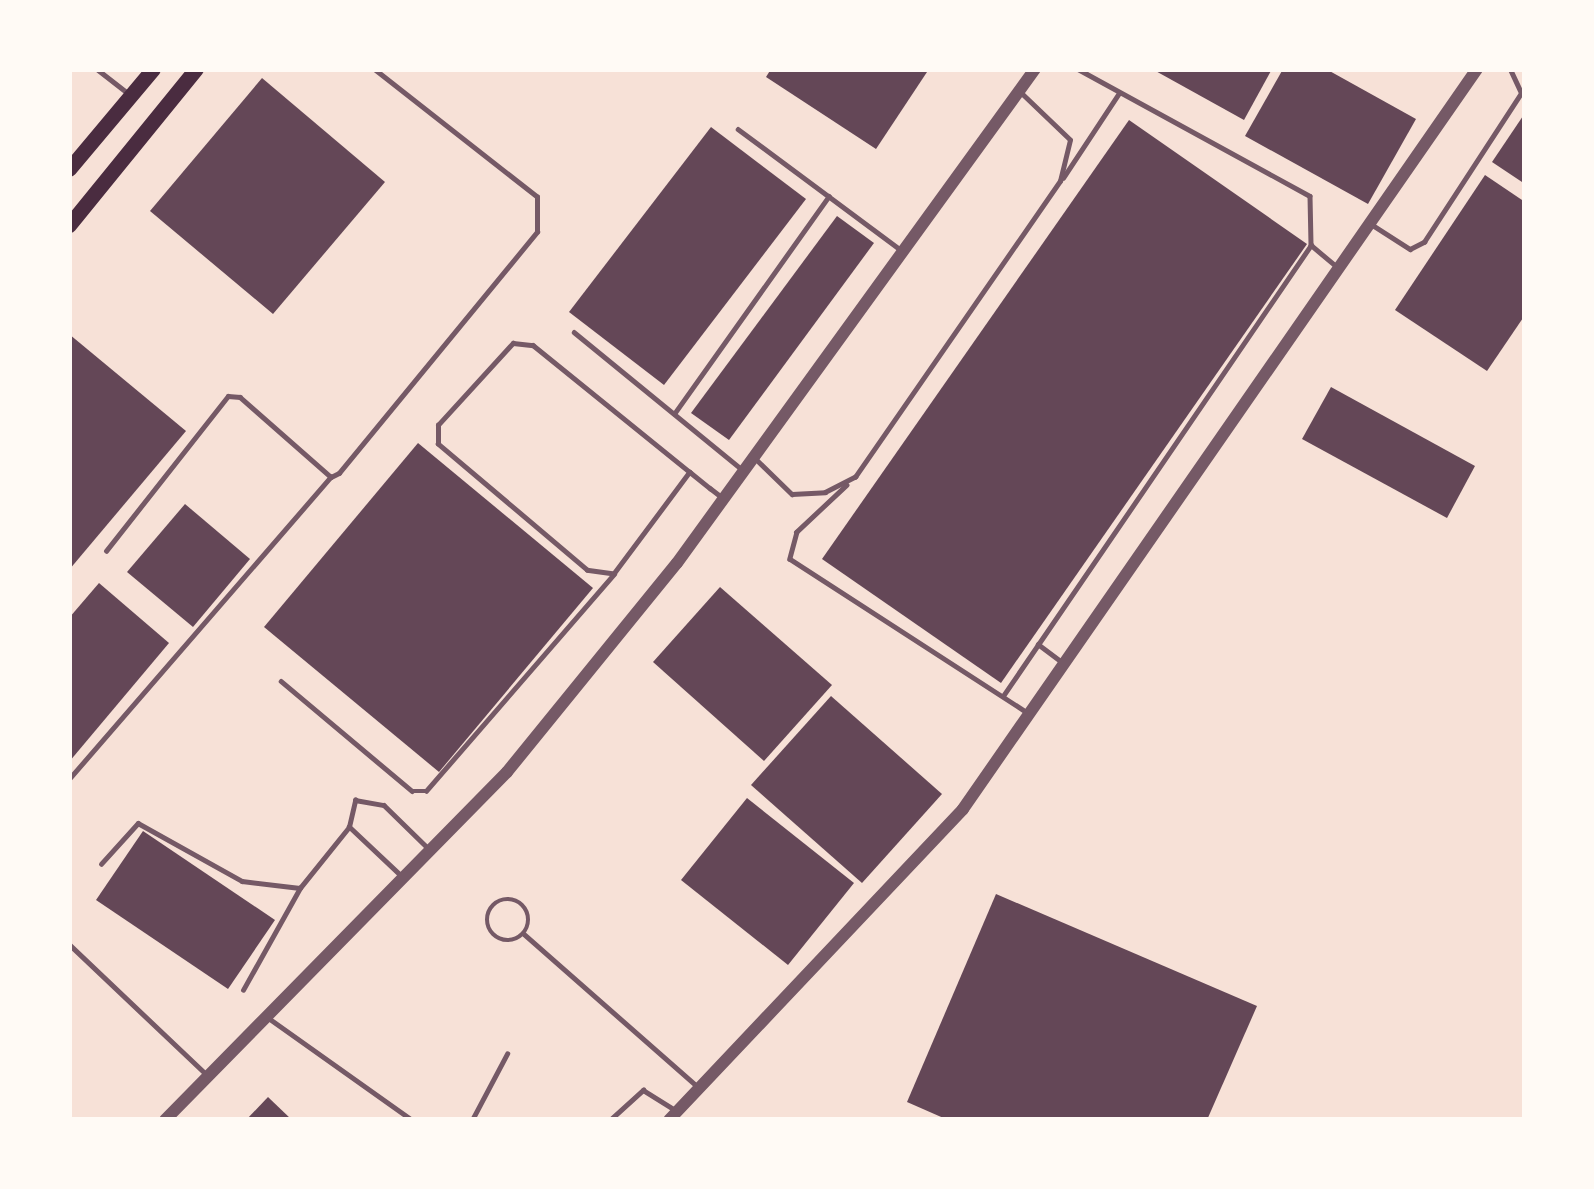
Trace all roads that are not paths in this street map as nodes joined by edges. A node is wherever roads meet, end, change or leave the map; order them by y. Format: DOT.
graph roads {
  1 [pos="97,69"];
  2 [pos="153,69"];
  3 [pos="196,69"];
  4 [pos="374,69"];
  5 [pos="1036,69"];
  6 [pos="1078,69"];
  7 [pos="1477,69"];
  8 [pos="1510,69"];
  9 [pos="1020,92"];
  10 [pos="1119,92"];
  11 [pos="131,95"];
  12 [pos="738,129"];
  13 [pos="69,169"];
  14 [pos="1060,181"];
  15 [pos="829,196"];
  16 [pos="69,224"];
  17 [pos="1370,224"];
  18 [pos="1311,245"];
  19 [pos="906,253"];
  20 [pos="1341,268"];
  21 [pos="574,332"];
  22 [pos="674,414"];
  23 [pos="755,457"];
  24 [pos="744,471"];
  25 [pos="690,472"];
  26 [pos="331,477"];
  27 [pos="855,477"];
  28 [pos="724,499"];
  29 [pos="106,551"];
  30 [pos="614,574"];
  31 [pos="1038,644"];
  32 [pos="1065,664"];
  33 [pos="280,681"];
  34 [pos="1003,696"];
  35 [pos="1030,714"];
  36 [pos="69,778"];
  37 [pos="349,827"];
  38 [pos="430,850"];
  39 [pos="101,864"];
  40 [pos="404,877"];
  41 [pos="300,888"];
  42 [pos="524,934"];
  43 [pos="69,944"];
  44 [pos="243,990"];
  45 [pos="267,1016"];
  46 [pos="507,1054"];
  47 [pos="208,1076"];
  48 [pos="700,1088"];
  49 [pos="673,1116"];
  50 [pos="165,1120"];
  51 [pos="412,1120"];
  52 [pos="472,1120"];
  53 [pos="610,1120"];
  1 -- 11 [label="lane"];
  2 -- 11 [label="main road"];
  3 -- 16 [label="main road"];
  4 -- 26 [label="lane"];
  5 -- 9 [label="street"];
  6 -- 10 [label="lane"];
  7 -- 17 [label="street"];
  8 -- 17 [label="lane"];
  9 -- 14 [label="lane"];
  9 -- 19 [label="street"];
  10 -- 14 [label="lane"];
  10 -- 18 [label="lane"];
  11 -- 13 [label="main road"];
  12 -- 15 [label="lane"];
  14 -- 27 [label="lane"];
  15 -- 19 [label="lane"];
  15 -- 22 [label="lane"];
  17 -- 20 [label="street"];
  18 -- 20 [label="lane"];
  18 -- 31 [label="lane"];
  19 -- 23 [label="street"];
  20 -- 32 [label="street"];
  21 -- 22 [label="lane"];
  22 -- 24 [label="lane"];
  23 -- 24 [label="street"];
  23 -- 27 [label="lane"];
  24 -- 28 [label="street"];
  25 -- 28 [label="lane"];
  25 -- 30 [label="lane"];
  25 -- 30 [label="lane"];
  26 -- 29 [label="lane"];
  26 -- 36 [label="lane"];
  27 -- 34 [label="lane"];
  28 -- 38 [label="street"];
  30 -- 33 [label="lane"];
  31 -- 32 [label="lane"];
  31 -- 34 [label="lane"];
  32 -- 35 [label="street"];
  34 -- 35 [label="lane"];
  35 -- 48 [label="street"];
  37 -- 38 [label="lane"];
  37 -- 40 [label="lane"];
  37 -- 41 [label="lane"];
  38 -- 40 [label="street"];
  39 -- 41 [label="lane"];
  40 -- 45 [label="street"];
  41 -- 44 [label="lane"];
  42 -- 42 [label="lane"];
  42 -- 48 [label="lane"];
  43 -- 47 [label="lane"];
  45 -- 47 [label="street"];
  45 -- 51 [label="lane"];
  46 -- 52 [label="lane"];
  47 -- 50 [label="street"];
  48 -- 49 [label="street"];
  49 -- 53 [label="lane"];
}
